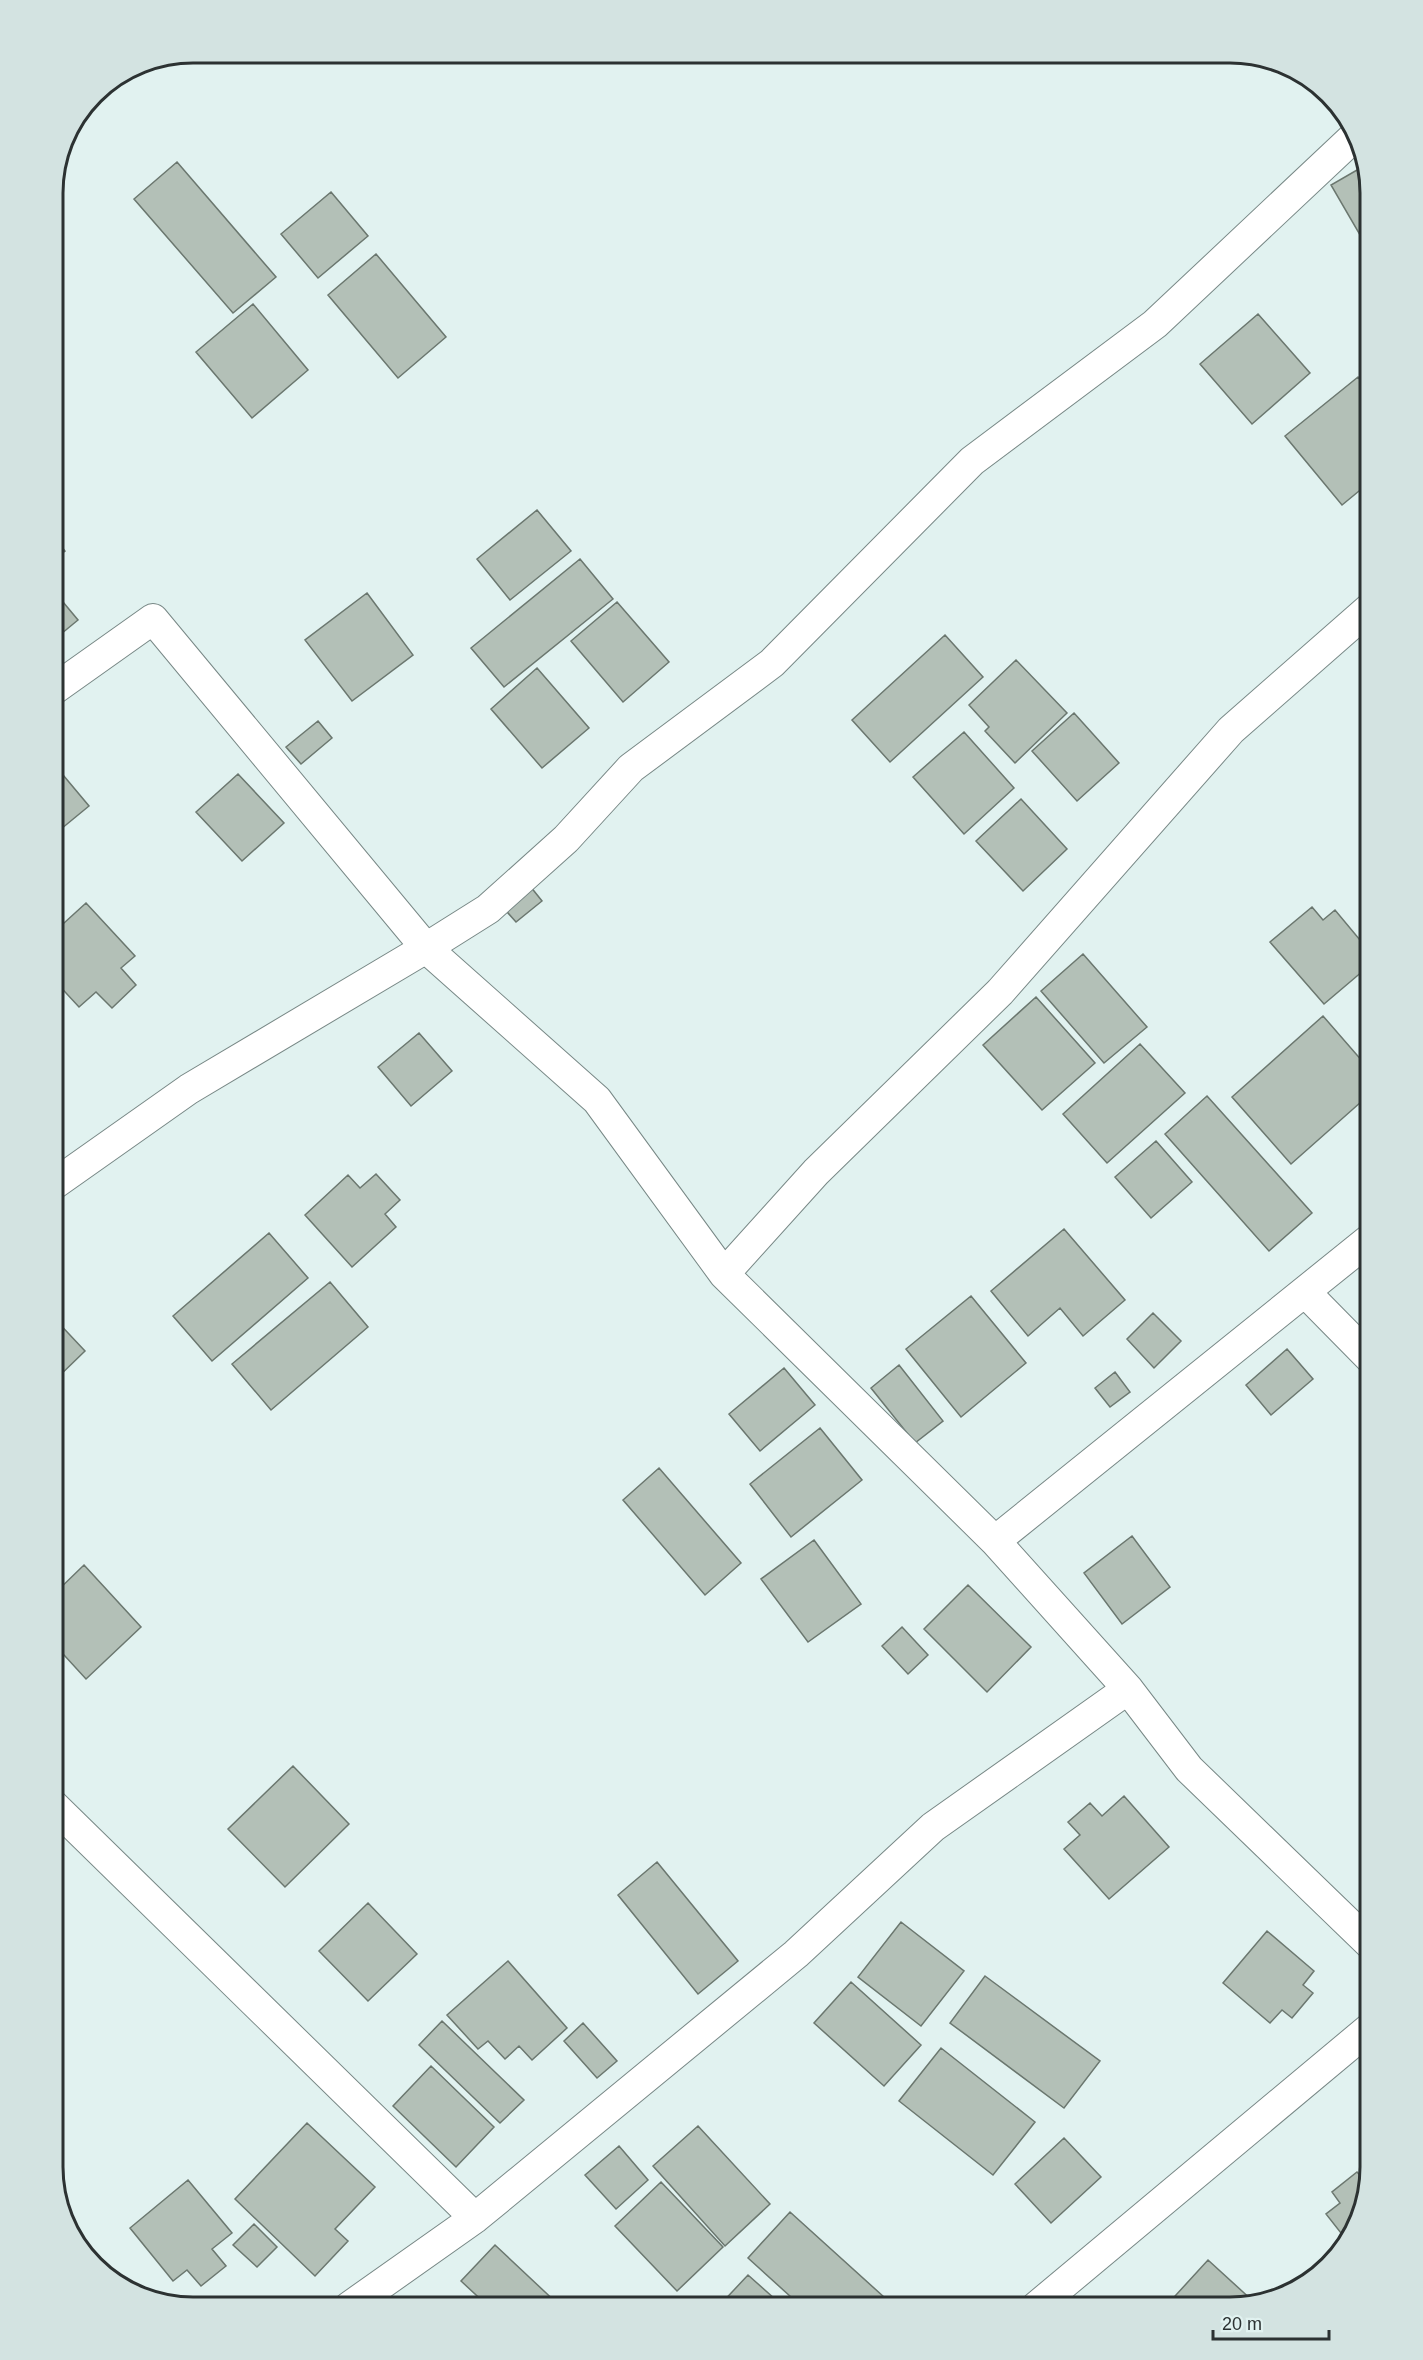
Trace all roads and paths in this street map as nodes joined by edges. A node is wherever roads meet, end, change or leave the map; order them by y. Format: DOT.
graph roads {
  1 [pos="1349,141"];
  2 [pos="1360,618"];
  3 [pos="63,683"];
  4 [pos="426,948"];
  5 [pos="63,1178"];
  6 [pos="1360,1248"];
  7 [pos="724,1274"];
  8 [pos="1306,1293"];
  9 [pos="1360,1347"];
  10 [pos="995,1541"];
  11 [pos="1128,1689"];
  12 [pos="63,1816"];
  13 [pos="1360,1933"];
  14 [pos="1360,2037"];
  15 [pos="475,2218"];
  16 [pos="363,2297"];
  17 [pos="1048,2297"];
  1 -- 4 [label="street"];
  2 -- 7 [label="street"];
  3 -- 4 [label="street"];
  4 -- 5 [label="street"];
  4 -- 7 [label="street"];
  6 -- 8 [label="street"];
  7 -- 10 [label="street"];
  8 -- 9 [label="street"];
  8 -- 10 [label="street"];
  10 -- 11 [label="street"];
  11 -- 13 [label="street"];
  11 -- 15 [label="street"];
  12 -- 15 [label="street"];
  14 -- 17 [label="street"];
  15 -- 16 [label="street"];
}
